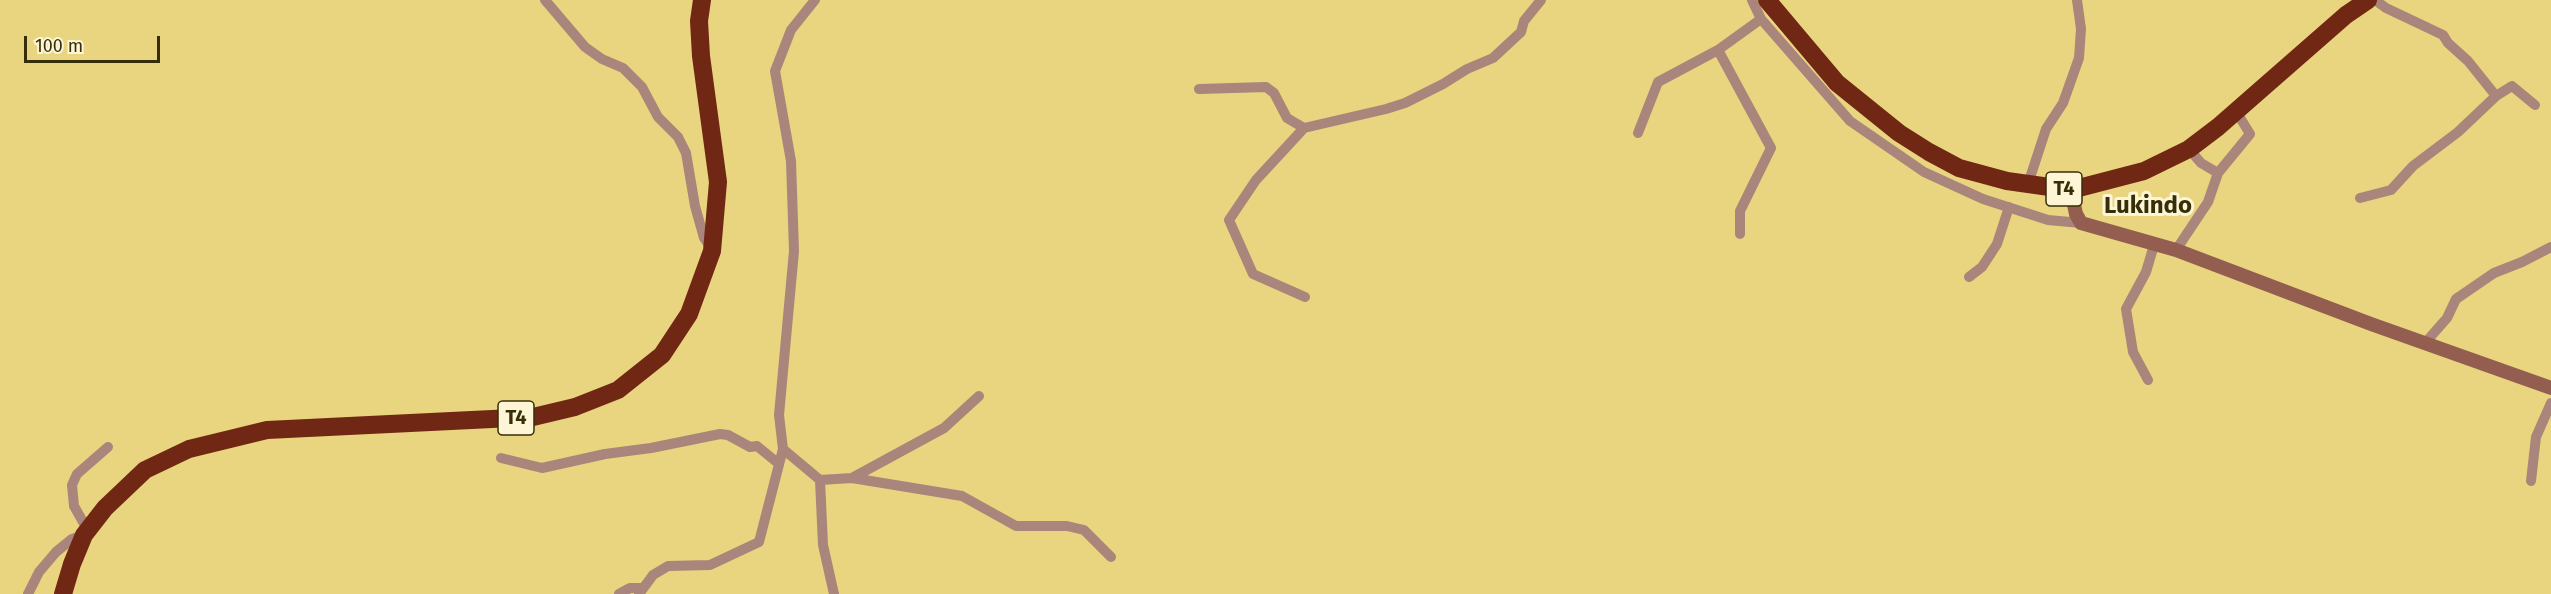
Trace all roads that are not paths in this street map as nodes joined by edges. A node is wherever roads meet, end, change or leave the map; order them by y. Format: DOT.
graph roads {
  1 [pos="544,0"];
  2 [pos="702,0"];
  3 [pos="815,0"];
  4 [pos="1541,0"];
  5 [pos="1752,0"];
  6 [pos="1767,0"];
  7 [pos="2077,0"];
  8 [pos="2368,0"];
  9 [pos="2375,0"];
  10 [pos="1761,20"];
  11 [pos="1718,50"];
  12 [pos="1199,89"];
  13 [pos="2496,96"];
  14 [pos="2535,105"];
  15 [pos="2236,111"];
  16 [pos="1304,128"];
  17 [pos="1638,133"];
  18 [pos="2189,148"];
  19 [pos="2218,173"];
  20 [pos="2028,184"];
  21 [pos="2071,189"];
  22 [pos="2360,198"];
  23 [pos="2009,207"];
  24 [pos="2081,223"];
  25 [pos="1740,234"];
  26 [pos="2154,245"];
  27 [pos="2551,247"];
  28 [pos="2176,250"];
  29 [pos="712,251"];
  30 [pos="1969,278"];
  31 [pos="1305,297"];
  32 [pos="2425,343"];
  33 [pos="2148,380"];
  34 [pos="2551,388"];
  35 [pos="979,396"];
  36 [pos="2551,403"];
  37 [pos="108,447"];
  38 [pos="783,448"];
  39 [pos="501,458"];
  40 [pos="779,464"];
  41 [pos="852,478"];
  42 [pos="820,480"];
  43 [pos="2530,481"];
  44 [pos="86,532"];
  45 [pos="1111,557"];
  46 [pos="640,591"];
  47 [pos="28,594"];
  48 [pos="63,594"];
  49 [pos="619,594"];
  50 [pos="834,594"];
  1 -- 29 [label="street"];
  2 -- 29 [label="highway, T4"];
  3 -- 38 [label="street"];
  4 -- 16 [label="street"];
  5 -- 10 [label="street"];
  6 -- 20 [label="highway, T4"];
  7 -- 20 [label="street"];
  8 -- 15 [label="highway, T4"];
  9 -- 13 [label="street"];
  10 -- 11 [label="street"];
  10 -- 23 [label="street"];
  11 -- 17 [label="street"];
  11 -- 25 [label="street"];
  12 -- 16 [label="street"];
  13 -- 14 [label="street"];
  13 -- 22 [label="street"];
  15 -- 18 [label="highway, T4"];
  15 -- 19 [label="street"];
  16 -- 31 [label="street"];
  18 -- 19 [label="street"];
  18 -- 21 [label="highway, T4"];
  19 -- 28 [label="street"];
  20 -- 21 [label="highway, T4"];
  21 -- 24 [label="main road"];
  23 -- 24 [label="street"];
  23 -- 30 [label="street"];
  24 -- 26 [label="main road"];
  26 -- 28 [label="main road"];
  26 -- 33 [label="street"];
  27 -- 32 [label="street"];
  28 -- 32 [label="main road"];
  29 -- 44 [label="highway, T4"];
  32 -- 34 [label="main road"];
  35 -- 41 [label="street"];
  36 -- 43 [label="street"];
  37 -- 44 [label="street"];
  38 -- 40 [label="street"];
  38 -- 42 [label="street"];
  39 -- 40 [label="street"];
  40 -- 46 [label="street"];
  41 -- 42 [label="street"];
  41 -- 45 [label="street"];
  42 -- 50 [label="street"];
  44 -- 47 [label="street"];
  44 -- 48 [label="highway, T4"];
  46 -- 49 [label="street"];
}
